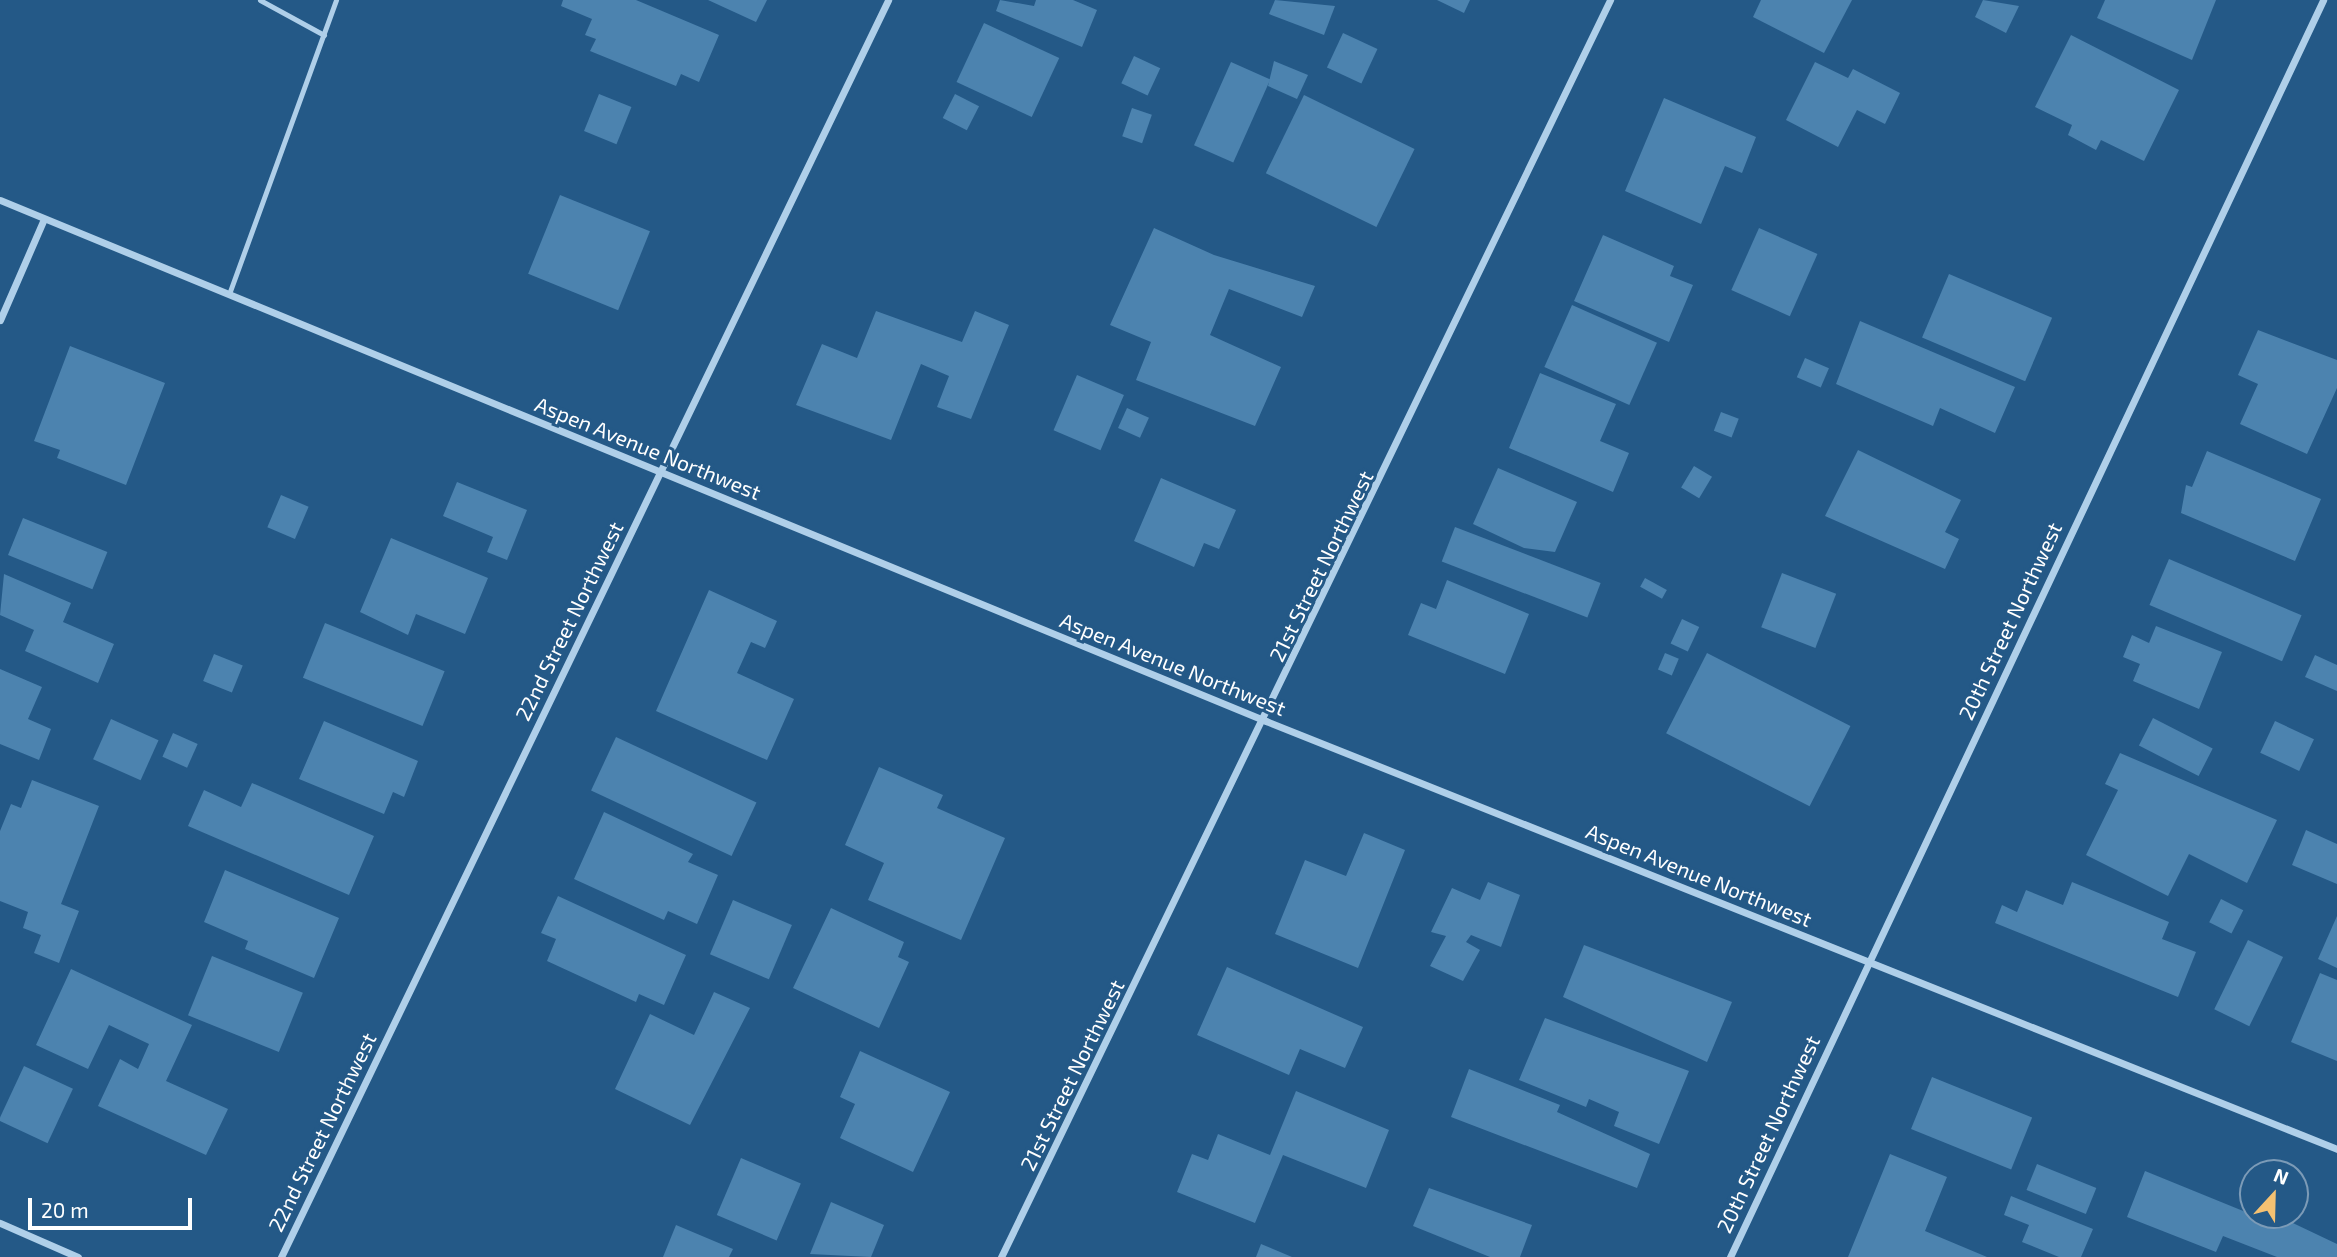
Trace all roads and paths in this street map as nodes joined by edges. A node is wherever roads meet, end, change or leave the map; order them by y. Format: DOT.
graph roads {
  1 [pos="260,0"];
  2 [pos="336,0"];
  3 [pos="888,0"];
  4 [pos="1611,0"];
  5 [pos="2323,0"];
  6 [pos="324,35"];
  7 [pos="0,200"];
  8 [pos="44,219"];
  9 [pos="229,294"];
  10 [pos="0,320"];
  11 [pos="661,473"];
  12 [pos="1266,721"];
  13 [pos="1868,961"];
  14 [pos="2337,1149"];
  15 [pos="0,1223"];
  16 [pos="78,1257"];
  17 [pos="281,1257"];
  18 [pos="1001,1257"];
  19 [pos="1730,1257"];
  1 -- 6 [label="lane"];
  2 -- 6 [label="lane"];
  3 -- 11 [label="street, 22nd Street Northwest"];
  4 -- 12 [label="street, 21st Street Northwest"];
  5 -- 13 [label="street, 20th Street Northwest"];
  6 -- 9 [label="lane"];
  7 -- 8 [label="street, Aspen Avenue Northwest"];
  8 -- 9 [label="street, Aspen Avenue Northwest"];
  8 -- 10 [label="street"];
  9 -- 11 [label="street, Aspen Avenue Northwest"];
  11 -- 12 [label="street, Aspen Avenue Northwest"];
  11 -- 17 [label="street, 22nd Street Northwest"];
  12 -- 13 [label="street, Aspen Avenue Northwest"];
  12 -- 18 [label="street, 21st Street Northwest"];
  13 -- 14 [label="street, Aspen Avenue Northwest"];
  13 -- 19 [label="street, 20th Street Northwest"];
  15 -- 16 [label="street"];
}
